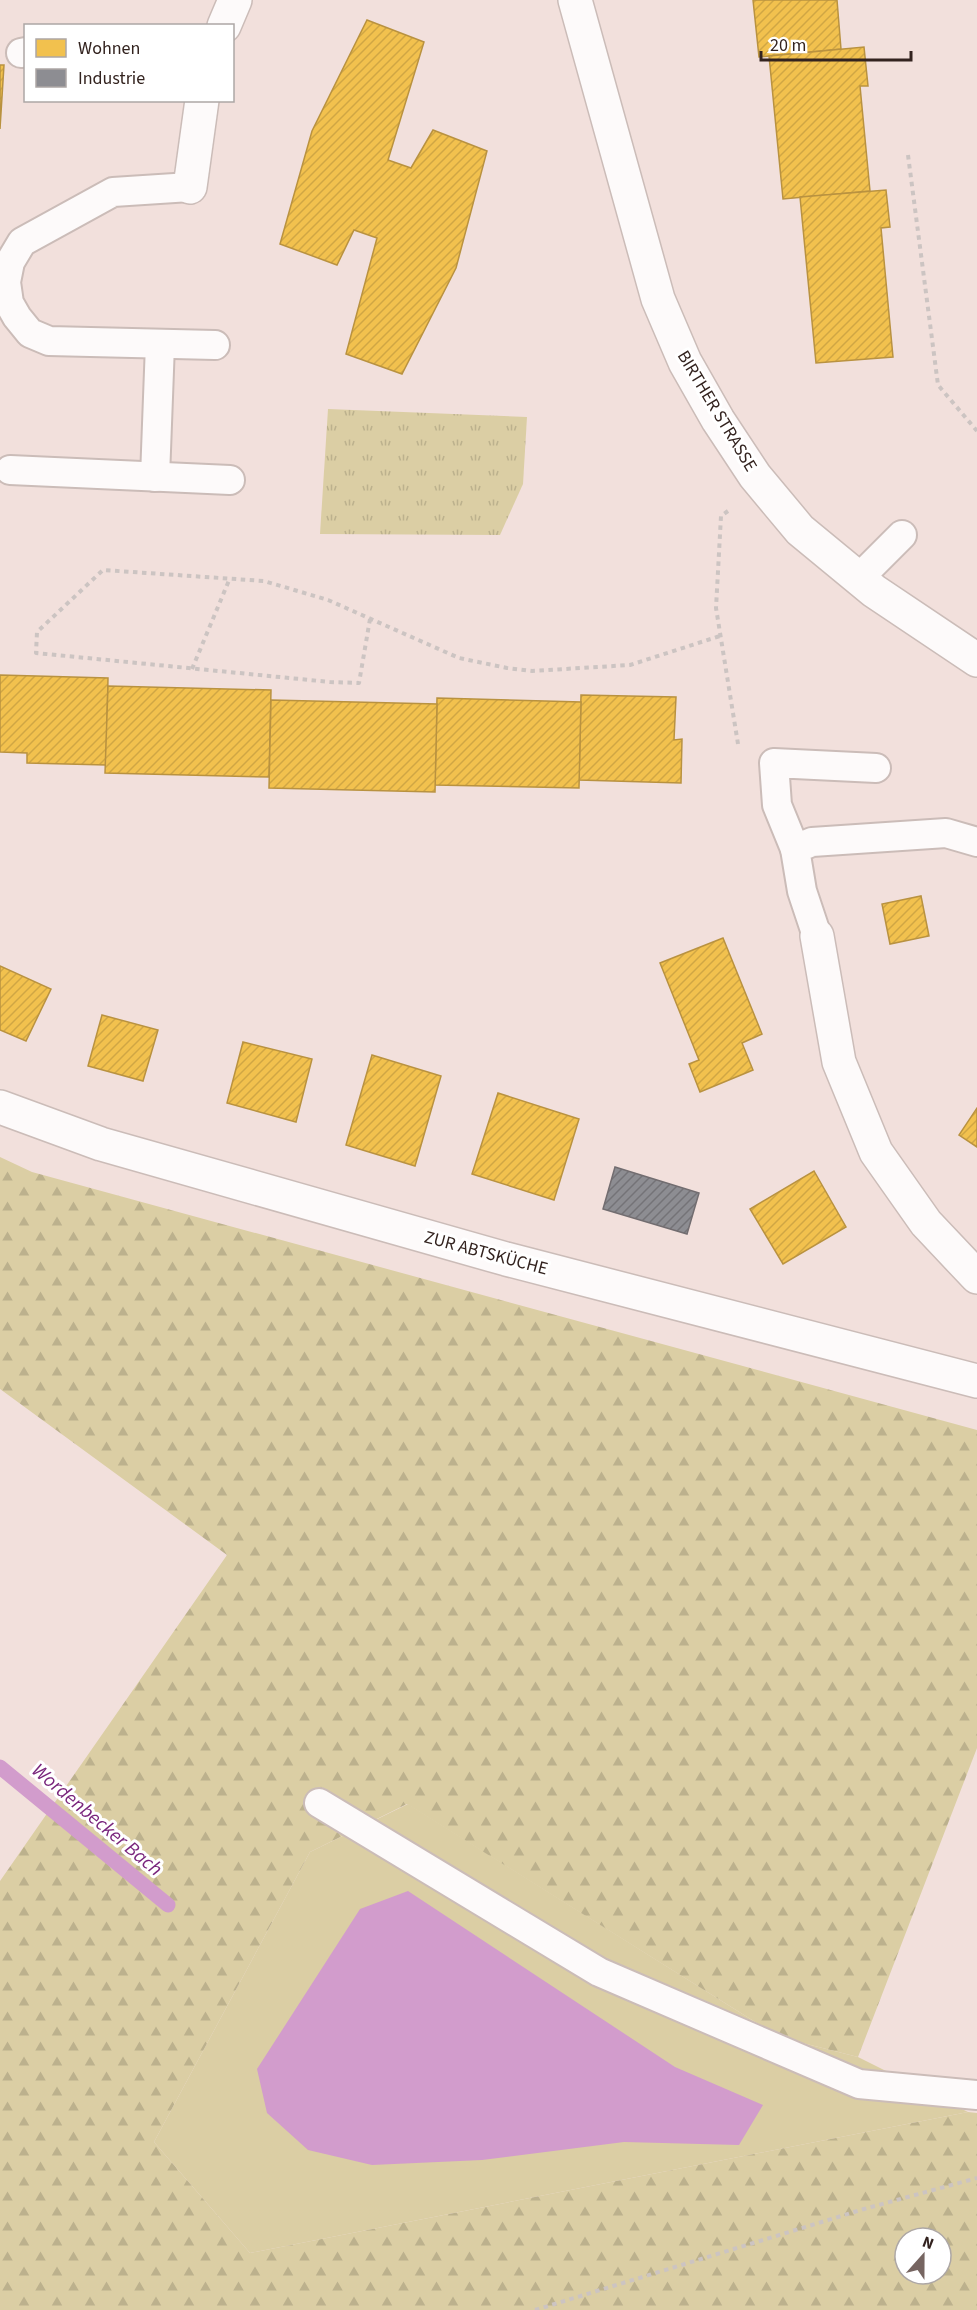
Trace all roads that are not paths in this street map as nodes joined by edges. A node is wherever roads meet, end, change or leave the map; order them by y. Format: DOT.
graph roads {
  1 [pos="235,0"];
  2 [pos="575,0"];
  3 [pos="225,24"];
  4 [pos="202,102"];
  5 [pos="190,187"];
  6 [pos="160,344"];
  7 [pos="215,345"];
  8 [pos="10,470"];
  9 [pos="155,477"];
  10 [pos="230,480"];
  11 [pos="902,535"];
  12 [pos="859,578"];
  13 [pos="977,660"];
  14 [pos="876,768"];
  15 [pos="977,842"];
  16 [pos="795,849"];
  17 [pos="817,936"];
  18 [pos="0,1107"];
  19 [pos="977,1277"];
  20 [pos="977,1381"];
  21 [pos="319,1803"];
  22 [pos="977,2095"];
  1 -- 3 [label="street"];
  2 -- 12 [label="street, BIRTHER STRASSE"];
  4 -- 5 [label="street"];
  5 -- 6 [label="lane"];
  6 -- 7 [label="lane"];
  6 -- 9 [label="lane"];
  8 -- 9 [label="lane"];
  9 -- 10 [label="lane"];
  11 -- 12 [label="lane"];
  12 -- 13 [label="street, BIRTHER STRASSE"];
  14 -- 16 [label="lane"];
  15 -- 16 [label="lane"];
  16 -- 17 [label="lane"];
  17 -- 19 [label="street"];
  18 -- 20 [label="street, ZUR ABTSKÜCHE"];
  21 -- 22 [label="lane"];
}
